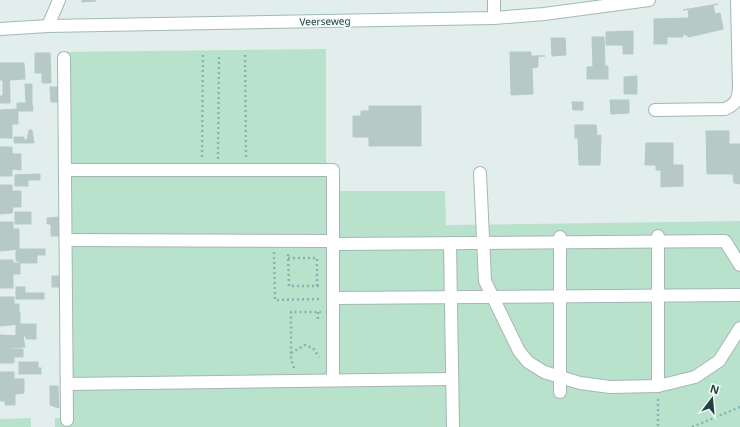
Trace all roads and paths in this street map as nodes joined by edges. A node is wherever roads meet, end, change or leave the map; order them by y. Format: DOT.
graph roads {
  1 [pos="59,0"];
  2 [pos="494,0"];
  3 [pos="649,0"];
  4 [pos="736,0"];
  5 [pos="494,18"];
  6 [pos="48,26"];
  7 [pos="0,29"];
  8 [pos="202,54"];
  9 [pos="218,55"];
  10 [pos="245,55"];
  11 [pos="64,58"];
  12 [pos="655,110"];
  13 [pos="65,170"];
  14 [pos="202,170"];
  15 [pos="218,170"];
  16 [pos="246,170"];
  17 [pos="480,173"];
  18 [pos="658,239"];
  19 [pos="66,240"];
  20 [pos="274,240"];
  21 [pos="288,240"];
  22 [pos="559,240"];
  23 [pos="333,242"];
  24 [pos="450,243"];
  25 [pos="482,243"];
  26 [pos="288,258"];
  27 [pos="740,265"];
  28 [pos="317,286"];
  29 [pos="333,286"];
  30 [pos="657,296"];
  31 [pos="740,296"];
  32 [pos="493,297"];
  33 [pos="560,297"];
  34 [pos="451,298"];
  35 [pos="333,299"];
  36 [pos="318,312"];
  37 [pos="333,312"];
  38 [pos="318,327"];
  39 [pos="740,328"];
  40 [pos="319,349"];
  41 [pos="291,354"];
  42 [pos="319,357"];
  43 [pos="318,363"];
  44 [pos="297,371"];
  45 [pos="560,378"];
  46 [pos="452,379"];
  47 [pos="333,380"];
  48 [pos="67,384"];
  49 [pos="658,386"];
  50 [pos="560,392"];
  51 [pos="740,406"];
  52 [pos="67,420"];
  53 [pos="453,427"];
  54 [pos="658,427"];
  55 [pos="692,427"];
  1 -- 6 [label="street"];
  2 -- 5 [label="street"];
  3 -- 5 [label="street, Veerseweg"];
  4 -- 12 [label="street"];
  5 -- 6 [label="street, Veerseweg"];
  6 -- 7 [label="street, Veerseweg"];
  8 -- 14 [label="path"];
  9 -- 15 [label="path"];
  10 -- 16 [label="path"];
  11 -- 13 [label="street"];
  13 -- 14 [label="street"];
  13 -- 19 [label="street"];
  14 -- 15 [label="street"];
  15 -- 16 [label="street"];
  16 -- 23 [label="street"];
  17 -- 25 [label="street"];
  18 -- 22 [label="street"];
  18 -- 27 [label="street"];
  18 -- 30 [label="street"];
  19 -- 20 [label="street"];
  19 -- 48 [label="street"];
  20 -- 21 [label="street"];
  20 -- 35 [label="path"];
  21 -- 23 [label="street"];
  21 -- 26 [label="path"];
  22 -- 25 [label="street"];
  22 -- 33 [label="street"];
  23 -- 24 [label="street"];
  23 -- 29 [label="street"];
  24 -- 25 [label="street"];
  24 -- 34 [label="street"];
  25 -- 32 [label="street"];
  26 -- 28 [label="path"];
  26 -- 28 [label="path"];
  28 -- 29 [label="path"];
  29 -- 35 [label="street"];
  30 -- 31 [label="street"];
  30 -- 33 [label="street"];
  30 -- 49 [label="street"];
  32 -- 33 [label="street"];
  32 -- 34 [label="street"];
  32 -- 45 [label="street"];
  33 -- 45 [label="street"];
  34 -- 35 [label="street"];
  34 -- 46 [label="street"];
  35 -- 37 [label="street"];
  36 -- 37 [label="path"];
  36 -- 38 [label="path"];
  36 -- 41 [label="path"];
  37 -- 47 [label="street"];
  39 -- 49 [label="street"];
  40 -- 42 [label="path"];
  41 -- 42 [label="path"];
  41 -- 44 [label="path"];
  42 -- 43 [label="path"];
  45 -- 49 [label="street"];
  45 -- 50 [label="street"];
  46 -- 47 [label="street"];
  46 -- 53 [label="street"];
  47 -- 48 [label="street"];
  48 -- 52 [label="street"];
  49 -- 54 [label="path"];
  51 -- 55 [label="path"];
}
